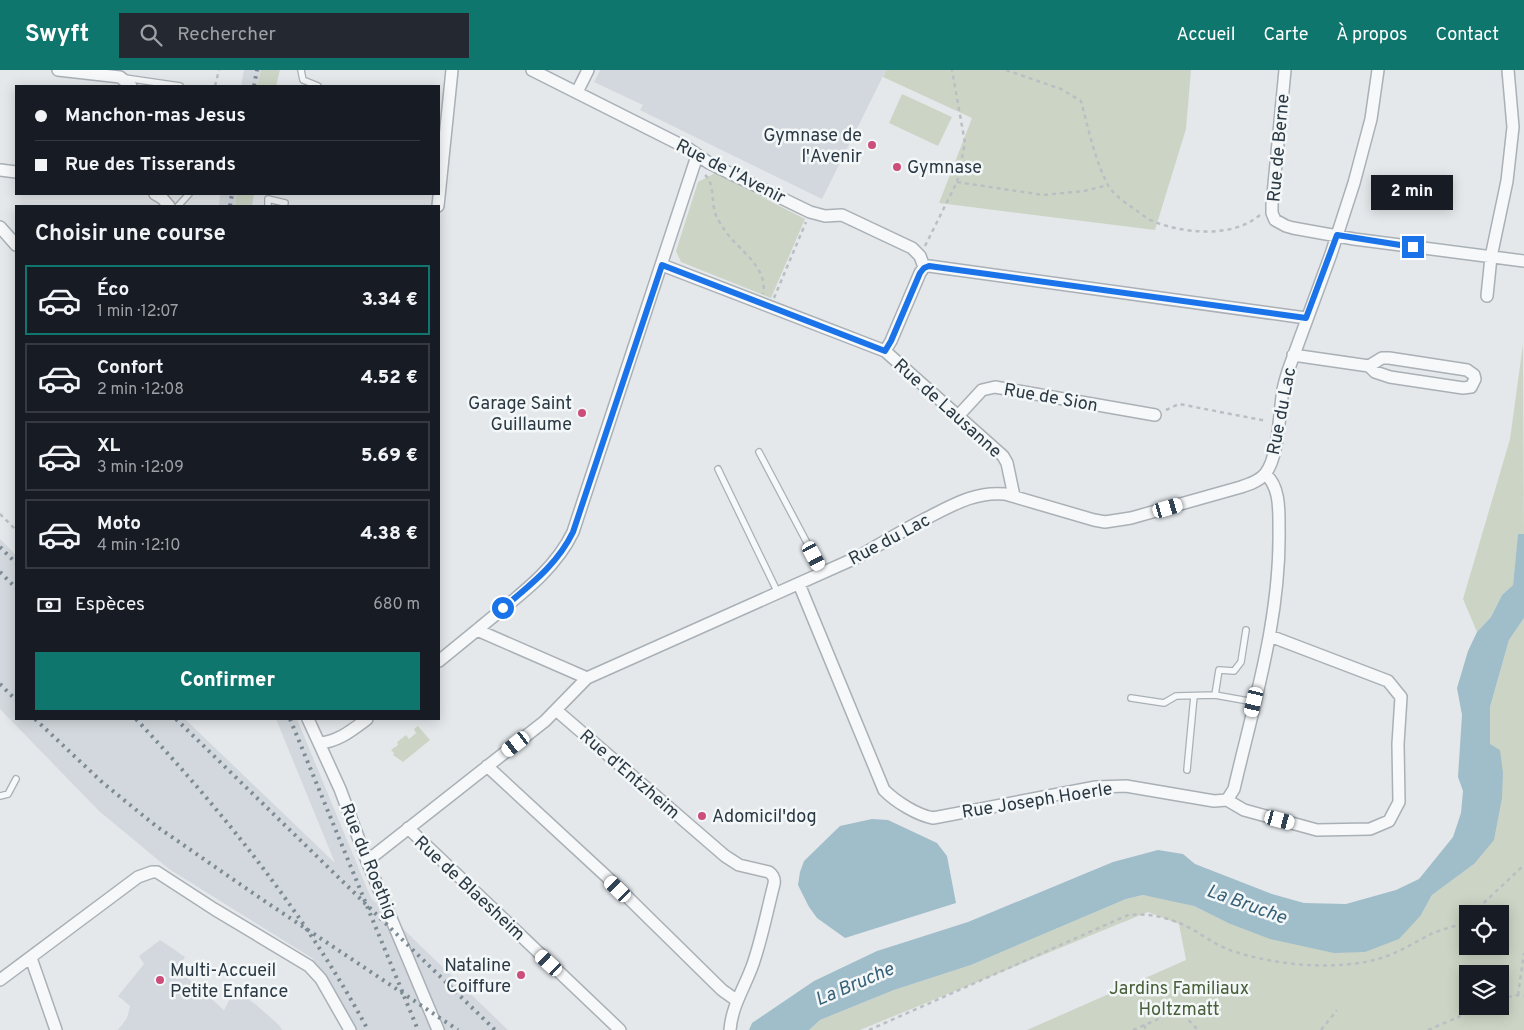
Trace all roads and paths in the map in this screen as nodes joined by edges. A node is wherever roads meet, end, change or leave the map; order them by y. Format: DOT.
graph roads {
  1 [pos="58,70"];
  2 [pos="219,70"];
  3 [pos="301,70"];
  4 [pos="452,70"];
  5 [pos="532,70"];
  6 [pos="588,70"];
  7 [pos="952,70"];
  8 [pos="1006,70"];
  9 [pos="1285,70"];
  10 [pos="1378,70"];
  11 [pos="1508,70"];
  12 [pos="97,72"];
  13 [pos="120,77"];
  14 [pos="130,85"];
  15 [pos="173,85"];
  16 [pos="215,85"];
  17 [pos="316,85"];
  18 [pos="577,92"];
  19 [pos="441,140"];
  20 [pos="696,161"];
  21 [pos="440,162"];
  22 [pos="0,170"];
  23 [pos="15,172"];
  24 [pos="957,182"];
  25 [pos="1108,185"];
  26 [pos="157,195"];
  27 [pos="188,195"];
  28 [pos="285,203"];
  29 [pos="168,205"];
  30 [pos="179,205"];
  31 [pos="268,205"];
  32 [pos="1272,205"];
  33 [pos="810,212"];
  34 [pos="0,227"];
  35 [pos="1337,235"];
  36 [pos="15,244"];
  37 [pos="920,256"];
  38 [pos="1491,257"];
  39 [pos="1524,262"];
  40 [pos="662,265"];
  41 [pos="924,268"];
  42 [pos="1487,296"];
  43 [pos="761,304"];
  44 [pos="1306,318"];
  45 [pos="885,351"];
  46 [pos="1293,355"];
  47 [pos="1369,366"];
  48 [pos="1156,415"];
  49 [pos="958,416"];
  50 [pos="1279,423"];
  51 [pos="759,452"];
  52 [pos="718,469"];
  53 [pos="1265,474"];
  54 [pos="1014,496"];
  55 [pos="0,514"];
  56 [pos="15,529"];
  57 [pos="823,573"];
  58 [pos="799,584"];
  59 [pos="778,593"];
  60 [pos="477,630"];
  61 [pos="1246,630"];
  62 [pos="1270,636"];
  63 [pos="440,660"];
  64 [pos="587,678"];
  65 [pos="1215,695"];
  66 [pos="1194,696"];
  67 [pos="1131,698"];
  68 [pos="1254,702"];
  69 [pos="556,710"];
  70 [pos="308,720"];
  71 [pos="366,720"];
  72 [pos="319,743"];
  73 [pos="487,766"];
  74 [pos="1187,770"];
  75 [pos="16,779"];
  76 [pos="0,796"];
  77 [pos="1227,800"];
  78 [pos="408,828"];
  79 [pos="367,861"];
  80 [pos="1524,865"];
  81 [pos="1482,905"];
  82 [pos="1459,924"];
  83 [pos="1524,953"];
  84 [pos="31,958"];
  85 [pos="0,980"];
  86 [pos="1518,995"];
  87 [pos="1524,996"];
  88 [pos="1509,998"];
  89 [pos="736,1000"];
  90 [pos="1337,1010"];
  91 [pos="1464,1015"];
  92 [pos="1144,1025"];
  93 [pos="1440,1026"];
  94 [pos="56,1030"];
  95 [pos="350,1030"];
  96 [pos="438,1030"];
  97 [pos="620,1030"];
  98 [pos="730,1030"];
  99 [pos="869,1030"];
  100 [pos="1134,1030"];
  101 [pos="1146,1030"];
  102 [pos="1198,1030"];
  103 [pos="1321,1030"];
  104 [pos="1428,1030"];
  105 [pos="1443,1030"];
  1 -- 12 [label="street"];
  2 -- 16 [label="path"];
  3 -- 17 [label="lane"];
  4 -- 19 [label="street"];
  5 -- 18 [label="street, Rue de l'Avenir"];
  6 -- 18 [label="street"];
  7 -- 24 [label="path"];
  8 -- 25 [label="path"];
  9 -- 32 [label="street, Rue de Berne"];
  10 -- 35 [label="street, Rue du Lac"];
  11 -- 38 [label="street"];
  12 -- 13 [label="street"];
  13 -- 14 [label="street"];
  13 -- 15 [label="lane"];
  18 -- 20 [label="street, Rue de l'Avenir"];
  19 -- 21 [label="street"];
  20 -- 33 [label="street, Rue de l'Avenir"];
  20 -- 40 [label="street"];
  20 -- 43 [label="path"];
  22 -- 23 [label="street"];
  24 -- 25 [label="path"];
  24 -- 37 [label="path"];
  25 -- 32 [label="path"];
  26 -- 29 [label="street"];
  27 -- 30 [label="lane"];
  28 -- 31 [label="lane"];
  32 -- 35 [label="street, Rue de Berne"];
  33 -- 37 [label="street, Rue de l'Avenir"];
  33 -- 43 [label="path"];
  34 -- 36 [label="street"];
  35 -- 38 [label="street"];
  35 -- 44 [label="street, Rue du Lac"];
  37 -- 41 [label="street"];
  38 -- 39 [label="street"];
  38 -- 42 [label="street"];
  40 -- 43 [label="street, Rue de Lausanne"];
  40 -- 60 [label="street"];
  41 -- 44 [label="street"];
  41 -- 45 [label="street"];
  43 -- 45 [label="street, Rue de Lausanne"];
  44 -- 46 [label="street, Rue du Lac"];
  45 -- 49 [label="street, Rue de Lausanne"];
  46 -- 47 [label="street"];
  46 -- 50 [label="street, Rue du Lac"];
  47 -- 47 [label="street"];
  48 -- 49 [label="street, Rue de Sion"];
  48 -- 50 [label="path"];
  49 -- 54 [label="street, Rue de Lausanne"];
  50 -- 53 [label="street, Rue du Lac"];
  51 -- 57 [label="lane"];
  52 -- 59 [label="lane"];
  53 -- 54 [label="street, Rue du Lac"];
  53 -- 62 [label="street"];
  54 -- 57 [label="street, Rue du Lac"];
  55 -- 56 [label="path"];
  57 -- 58 [label="street, Rue du Lac"];
  58 -- 59 [label="street, Rue du Lac"];
  58 -- 77 [label="street, Rue Joseph Hoerle"];
  59 -- 64 [label="street, Rue du Lac"];
  60 -- 63 [label="street"];
  60 -- 64 [label="street"];
  61 -- 65 [label="lane"];
  62 -- 68 [label="street"];
  62 -- 77 [label="street"];
  64 -- 69 [label="street"];
  65 -- 66 [label="lane"];
  65 -- 68 [label="lane"];
  66 -- 67 [label="lane"];
  66 -- 74 [label="lane"];
  68 -- 77 [label="street"];
  69 -- 73 [label="street"];
  69 -- 89 [label="street, Rue d'Entzheim"];
  70 -- 72 [label="street, Rue du Roethig"];
  71 -- 72 [label="street"];
  72 -- 79 [label="street, Rue du Roethig"];
  73 -- 78 [label="street"];
  73 -- 89 [label="street"];
  75 -- 76 [label="lane"];
  78 -- 79 [label="street"];
  78 -- 97 [label="street, Rue de Blaesheim"];
  79 -- 96 [label="street, Rue du Roethig"];
  80 -- 81 [label="path"];
  82 -- 99 [label="path"];
  83 -- 86 [label="path"];
  84 -- 85 [label="street"];
  84 -- 94 [label="street"];
  84 -- 95 [label="street"];
  86 -- 87 [label="path"];
  86 -- 88 [label="path"];
  89 -- 98 [label="street"];
  90 -- 103 [label="path"];
  91 -- 93 [label="path"];
  92 -- 100 [label="path"];
  92 -- 101 [label="path"];
  92 -- 102 [label="path"];
  93 -- 104 [label="path"];
  93 -- 105 [label="path"];
}
